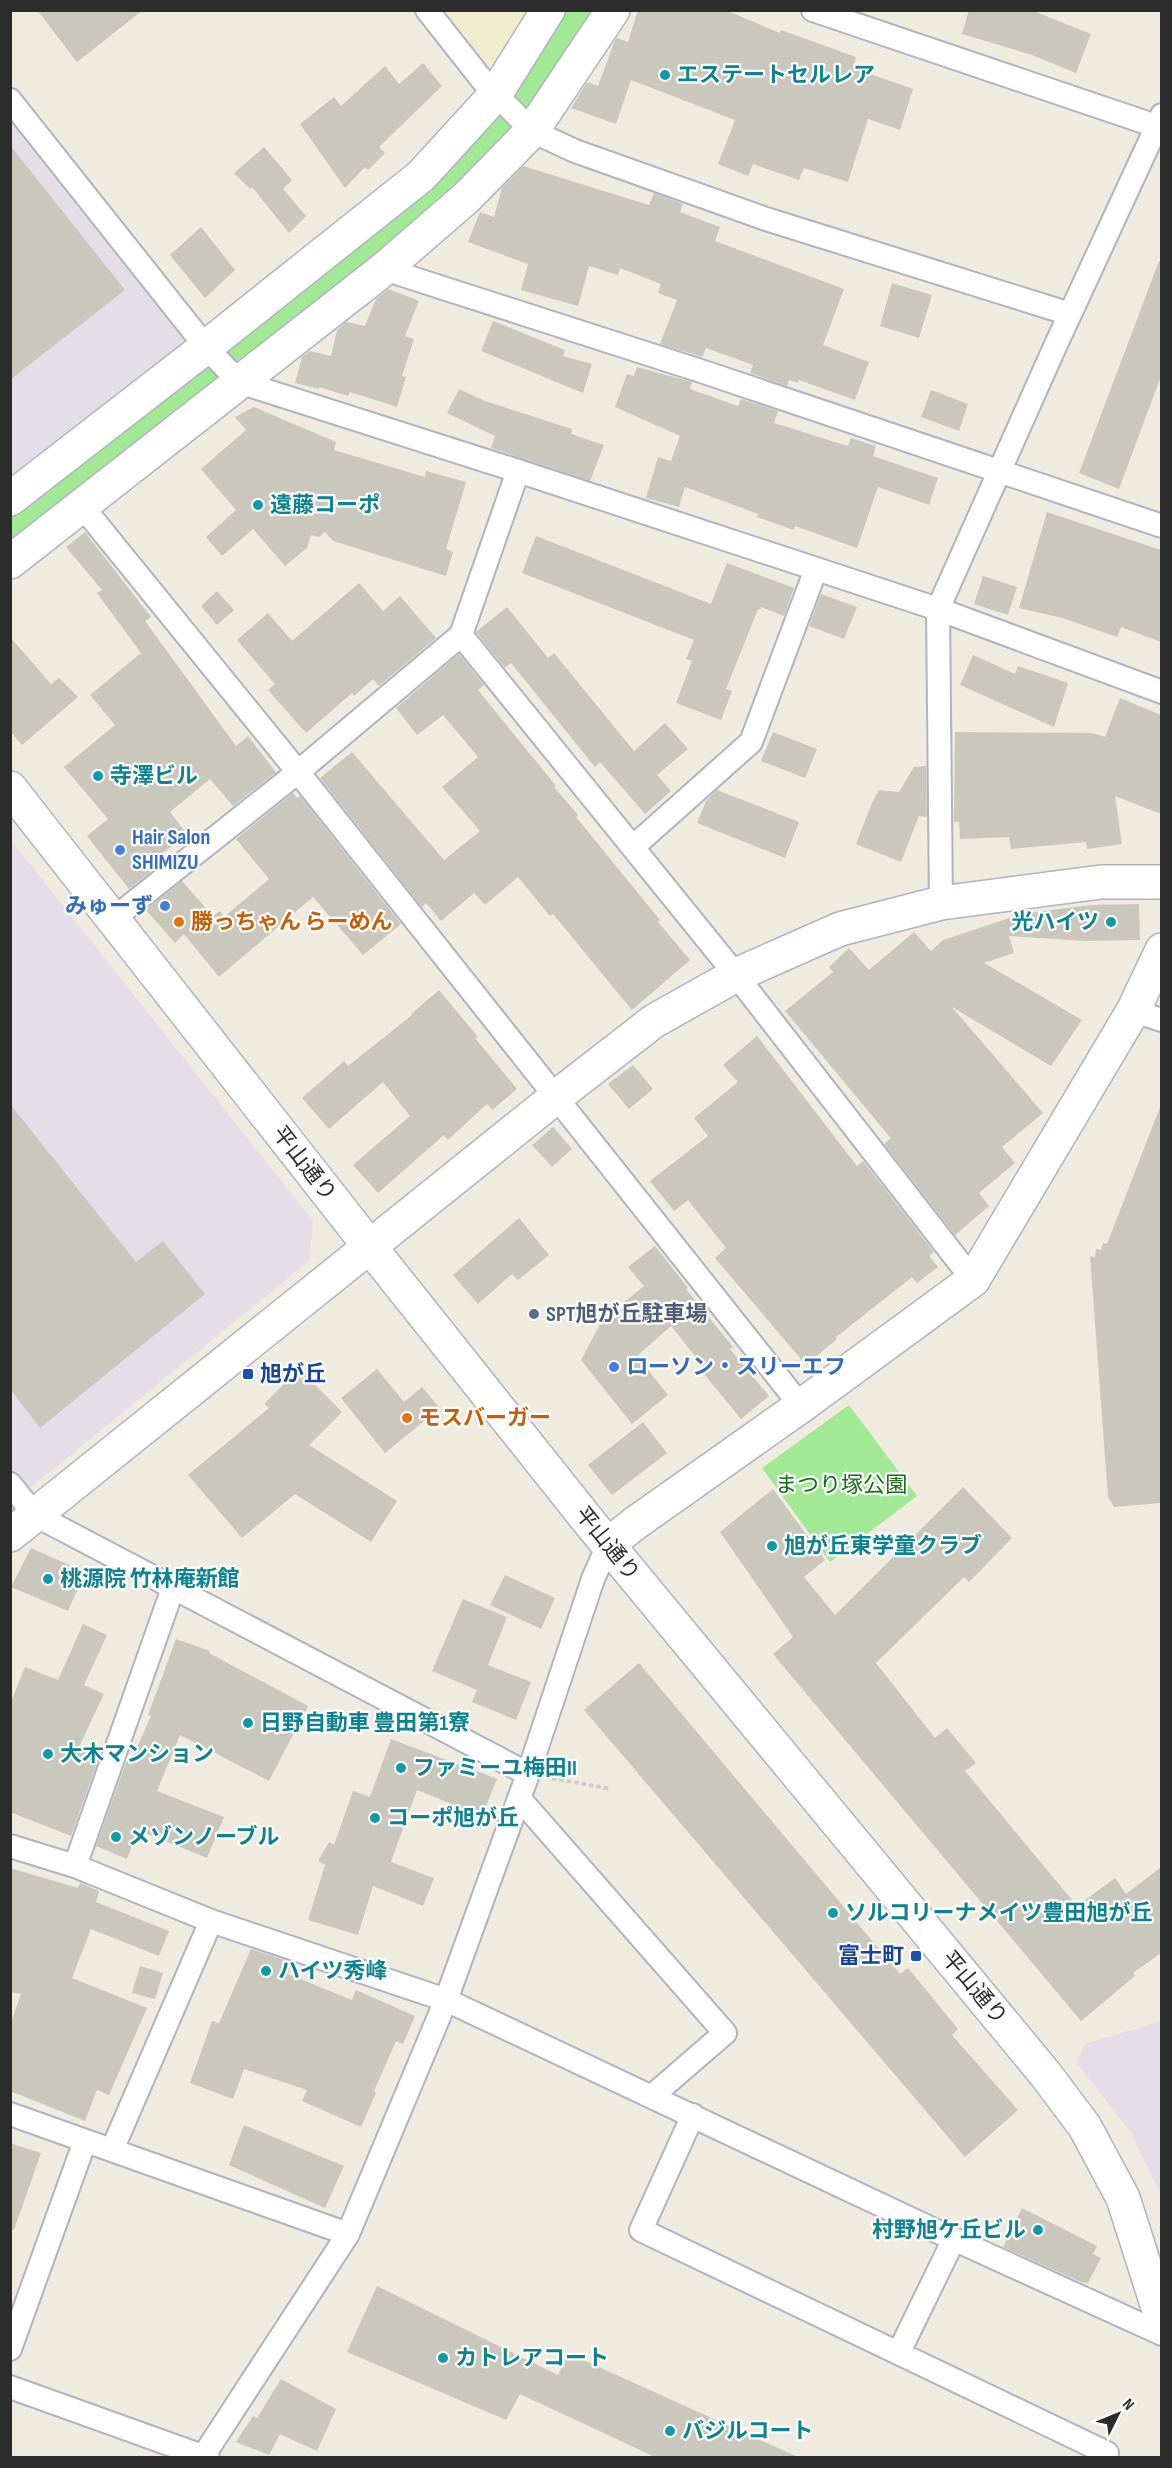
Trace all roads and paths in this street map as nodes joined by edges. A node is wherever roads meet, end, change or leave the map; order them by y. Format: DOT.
graph roads {
  1 [pos="428,10"];
  2 [pos="548,10"];
  3 [pos="613,10"];
  4 [pos="813,10"];
  5 [pos="495,94"];
  6 [pos="10,100"];
  7 [pos="1160,123"];
  8 [pos="532,131"];
  9 [pos="384,269"];
  10 [pos="1070,314"];
  11 [pos="206,347"];
  12 [pos="239,382"];
  13 [pos="518,471"];
  14 [pos="999,471"];
  15 [pos="10,499"];
  16 [pos="82,506"];
  17 [pos="1161,526"];
  18 [pos="10,562"];
  19 [pos="816,569"];
  20 [pos="938,609"];
  21 [pos="461,635"];
  22 [pos="1161,692"];
  23 [pos="298,772"];
  24 [pos="10,788"];
  25 [pos="633,847"];
  26 [pos="1161,882"];
  27 [pos="941,903"];
  28 [pos="113,919"];
  29 [pos="1161,950"];
  30 [pos="736,975"];
  31 [pos="1147,1015"];
  32 [pos="556,1097"];
  33 [pos="369,1247"];
  34 [pos="973,1280"];
  35 [pos="801,1406"];
  36 [pos="10,1484"];
  37 [pos="23,1525"];
  38 [pos="608,1545"];
  39 [pos="173,1588"];
  40 [pos="528,1774"];
  41 [pos="611,1789"];
  42 [pos="519,1798"];
  43 [pos="10,1846"];
  44 [pos="75,1866"];
  45 [pos="211,1921"];
  46 [pos="446,2000"];
  47 [pos="652,2096"];
  48 [pos="10,2114"];
  49 [pos="693,2115"];
  50 [pos="86,2141"];
  51 [pos="112,2150"];
  52 [pos="1123,2198"];
  53 [pos="348,2234"];
  54 [pos="954,2239"];
  55 [pos="1161,2246"];
  56 [pos="1161,2320"];
  57 [pos="1161,2334"];
  58 [pos="10,2349"];
  59 [pos="899,2352"];
  60 [pos="10,2387"];
  61 [pos="1107,2453"];
  62 [pos="204,2457"];
  1 -- 5 [label="street"];
  2 -- 5 [label="street"];
  3 -- 8 [label="street"];
  4 -- 7 [label="street"];
  5 -- 8 [label="street"];
  5 -- 11 [label="street"];
  6 -- 11 [label="street"];
  7 -- 10 [label="street"];
  8 -- 9 [label="street"];
  8 -- 10 [label="street"];
  9 -- 12 [label="street"];
  9 -- 14 [label="street"];
  10 -- 14 [label="street"];
  11 -- 12 [label="street"];
  11 -- 15 [label="street"];
  12 -- 13 [label="street"];
  12 -- 16 [label="street"];
  13 -- 19 [label="street"];
  13 -- 21 [label="street"];
  14 -- 17 [label="street"];
  14 -- 20 [label="street"];
  16 -- 18 [label="street"];
  16 -- 23 [label="street"];
  19 -- 20 [label="street"];
  19 -- 25 [label="street"];
  20 -- 22 [label="street"];
  20 -- 27 [label="street"];
  21 -- 23 [label="street"];
  21 -- 25 [label="street"];
  23 -- 28 [label="street"];
  23 -- 32 [label="street"];
  24 -- 28 [label="street, 平山通り"];
  25 -- 30 [label="street"];
  26 -- 27 [label="street"];
  27 -- 30 [label="street"];
  28 -- 33 [label="street, 平山通り"];
  29 -- 31 [label="street"];
  30 -- 32 [label="street"];
  30 -- 34 [label="street"];
  31 -- 34 [label="street"];
  32 -- 33 [label="street"];
  32 -- 35 [label="street"];
  33 -- 37 [label="street"];
  33 -- 38 [label="street, 平山通り"];
  34 -- 35 [label="street"];
  35 -- 38 [label="street"];
  36 -- 37 [label="street"];
  37 -- 39 [label="street"];
  38 -- 40 [label="street"];
  38 -- 52 [label="street, 平山通り"];
  39 -- 40 [label="street"];
  39 -- 44 [label="street"];
  40 -- 41 [label="path"];
  40 -- 42 [label="street"];
  42 -- 46 [label="street"];
  42 -- 47 [label="street"];
  43 -- 44 [label="street"];
  44 -- 45 [label="street"];
  45 -- 46 [label="street"];
  45 -- 51 [label="street"];
  46 -- 47 [label="street"];
  46 -- 53 [label="street"];
  47 -- 49 [label="street"];
  48 -- 50 [label="street"];
  49 -- 54 [label="street"];
  49 -- 59 [label="street"];
  50 -- 51 [label="street"];
  50 -- 58 [label="street"];
  51 -- 53 [label="street"];
  52 -- 55 [label="street"];
  52 -- 56 [label="street, 平山通り"];
  53 -- 62 [label="street"];
  54 -- 57 [label="street"];
  54 -- 59 [label="street"];
  59 -- 61 [label="street"];
  60 -- 62 [label="street"];
}
